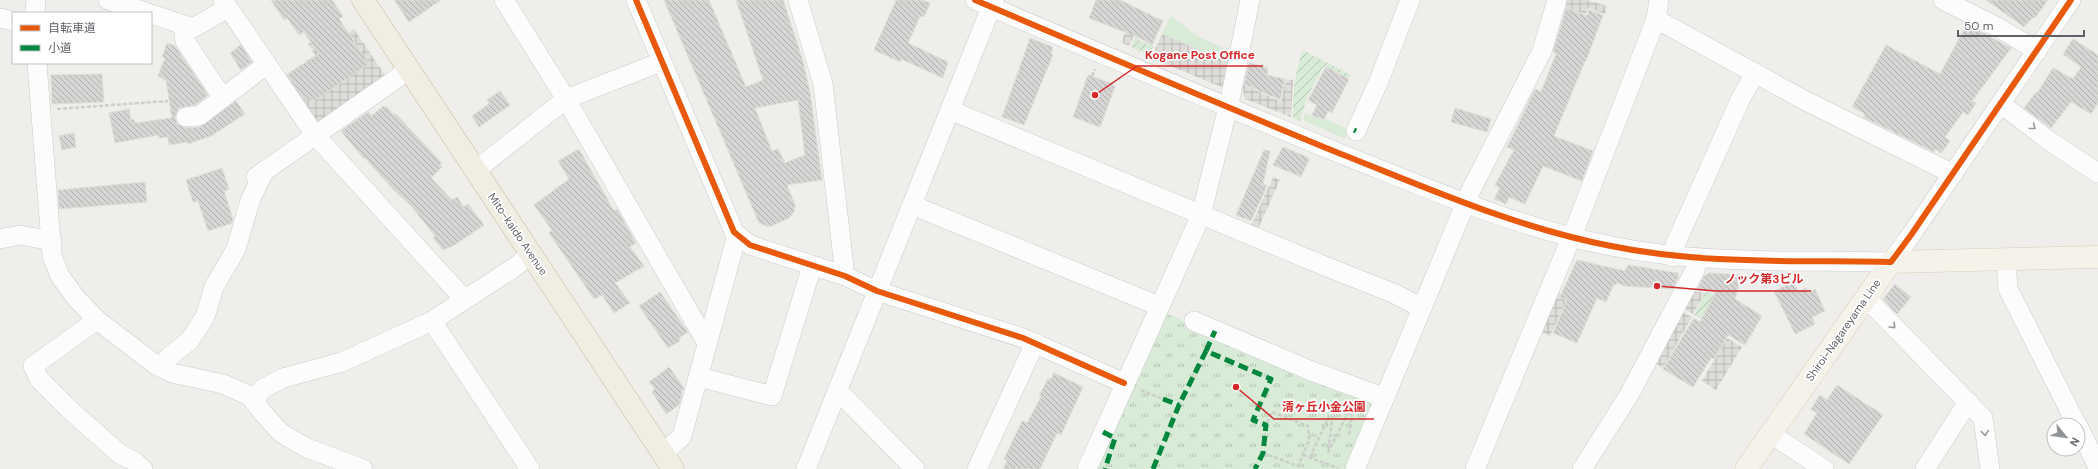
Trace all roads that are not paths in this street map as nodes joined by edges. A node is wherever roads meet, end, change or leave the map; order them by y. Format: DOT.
graph roads {
  1 [pos="36,0"];
  2 [pos="108,0"];
  3 [pos="363,0"];
  4 [pos="504,0"];
  5 [pos="636,0"];
  6 [pos="798,0"];
  7 [pos="1250,0"];
  8 [pos="1410,0"];
  9 [pos="1557,0"];
  10 [pos="1659,0"];
  11 [pos="1943,0"];
  12 [pos="2071,0"];
  13 [pos="987,2"];
  14 [pos="225,4"];
  15 [pos="35,12"];
  16 [pos="145,12"];
  17 [pos="152,14"];
  18 [pos="0,18"];
  19 [pos="1656,19"];
  20 [pos="12,21"];
  21 [pos="183,25"];
  22 [pos="2037,51"];
  23 [pos="662,62"];
  24 [pos="37,64"];
  25 [pos="266,65"];
  26 [pos="410,69"];
  27 [pos="1755,73"];
  28 [pos="223,98"];
  29 [pos="566,99"];
  30 [pos="2001,104"];
  31 [pos="1228,106"];
  32 [pos="950,110"];
  33 [pos="186,117"];
  34 [pos="1356,131"];
  35 [pos="315,136"];
  36 [pos="476,170"];
  37 [pos="2098,173"];
  38 [pos="1953,174"];
  39 [pos="912,204"];
  40 [pos="1465,204"];
  41 [pos="1201,215"];
  42 [pos="737,235"];
  43 [pos="1571,238"];
  44 [pos="0,239"];
  45 [pos="52,240"];
  46 [pos="531,254"];
  47 [pos="1673,257"];
  48 [pos="2098,257"];
  49 [pos="1697,259"];
  50 [pos="2006,260"];
  51 [pos="1891,262"];
  52 [pos="812,266"];
  53 [pos="845,276"];
  54 [pos="877,291"];
  55 [pos="1866,298"];
  56 [pos="464,299"];
  57 [pos="1159,306"];
  58 [pos="1422,308"];
  59 [pos="97,320"];
  60 [pos="432,321"];
  61 [pos="1194,321"];
  62 [pos="707,343"];
  63 [pos="1035,343"];
  64 [pos="161,367"];
  65 [pos="699,376"];
  66 [pos="1124,383"];
  67 [pos="838,391"];
  68 [pos="1385,398"];
  69 [pos="254,401"];
  70 [pos="1968,402"];
  71 [pos="2074,417"];
  72 [pos="1771,434"];
  73 [pos="2086,442"];
  74 [pos="668,462"];
  75 [pos="2098,467"];
  76 [pos="143,469"];
  77 [pos="363,469"];
  78 [pos="530,469"];
  79 [pos="806,469"];
  80 [pos="915,469"];
  81 [pos="977,469"];
  82 [pos="1087,469"];
  83 [pos="1355,469"];
  84 [pos="1475,469"];
  85 [pos="1582,469"];
  86 [pos="1746,469"];
  87 [pos="1824,469"];
  88 [pos="1925,469"];
  89 [pos="1990,469"];
  1 -- 15 [label="street"];
  2 -- 16 [label="street"];
  3 -- 26 [label="highway, Mito-kaido Avenue"];
  4 -- 29 [label="street"];
  5 -- 23 [label="street"];
  6 -- 53 [label="street"];
  7 -- 31 [label="street"];
  8 -- 34 [label="street"];
  9 -- 40 [label="street"];
  10 -- 19 [label="street"];
  11 -- 22 [label="street"];
  12 -- 22 [label="street"];
  13 -- 31 [label="street"];
  13 -- 32 [label="street"];
  14 -- 21 [label="street"];
  14 -- 25 [label="street"];
  17 -- 21 [label="street"];
  18 -- 20 [label="street"];
  19 -- 27 [label="street"];
  19 -- 43 [label="street"];
  21 -- 28 [label="street"];
  22 -- 30 [label="street"];
  23 -- 29 [label="street"];
  23 -- 42 [label="street"];
  24 -- 45 [label="street"];
  25 -- 28 [label="street"];
  25 -- 35 [label="street"];
  26 -- 35 [label="street"];
  26 -- 36 [label="highway, Mito-kaido Avenue"];
  27 -- 38 [label="street"];
  27 -- 47 [label="street"];
  28 -- 33 [label="street"];
  29 -- 36 [label="street"];
  29 -- 62 [label="street"];
  30 -- 37 [label="street, one-way"];
  30 -- 38 [label="street"];
  31 -- 40 [label="street"];
  31 -- 41 [label="street"];
  32 -- 39 [label="street"];
  32 -- 41 [label="street"];
  35 -- 56 [label="street"];
  35 -- 64 [label="street"];
  36 -- 46 [label="highway, Mito-kaido Avenue"];
  38 -- 51 [label="street"];
  39 -- 54 [label="street"];
  39 -- 57 [label="street"];
  40 -- 43 [label="street"];
  40 -- 58 [label="street"];
  41 -- 57 [label="street"];
  41 -- 58 [label="street"];
  42 -- 52 [label="street"];
  42 -- 62 [label="street"];
  43 -- 47 [label="street"];
  43 -- 84 [label="street"];
  44 -- 45 [label="street"];
  45 -- 59 [label="street"];
  46 -- 56 [label="street"];
  46 -- 74 [label="highway, Mito-kaido Avenue"];
  47 -- 49 [label="street"];
  48 -- 50 [label="main road"];
  49 -- 51 [label="street"];
  49 -- 85 [label="street"];
  50 -- 51 [label="main road"];
  50 -- 71 [label="street"];
  51 -- 55 [label="main road, Shiroi-Nagareyama Line"];
  52 -- 53 [label="street"];
  52 -- 65 [label="street"];
  53 -- 54 [label="street"];
  54 -- 63 [label="street"];
  54 -- 67 [label="street"];
  55 -- 70 [label="street, one-way"];
  55 -- 72 [label="main road, Shiroi-Nagareyama Line"];
  56 -- 60 [label="street"];
  57 -- 66 [label="street"];
  58 -- 68 [label="street"];
  59 -- 64 [label="street"];
  59 -- 76 [label="street"];
  60 -- 69 [label="street"];
  60 -- 78 [label="street"];
  61 -- 68 [label="street"];
  62 -- 65 [label="street"];
  63 -- 66 [label="street"];
  63 -- 81 [label="street"];
  64 -- 69 [label="street"];
  65 -- 74 [label="street"];
  66 -- 82 [label="street"];
  67 -- 79 [label="street"];
  67 -- 80 [label="street"];
  68 -- 83 [label="street"];
  69 -- 77 [label="street"];
  70 -- 88 [label="street"];
  70 -- 89 [label="street, one-way"];
  72 -- 86 [label="main road, Shiroi-Nagareyama Line"];
  72 -- 87 [label="street"];
  73 -- 75 [label="street"];
}
